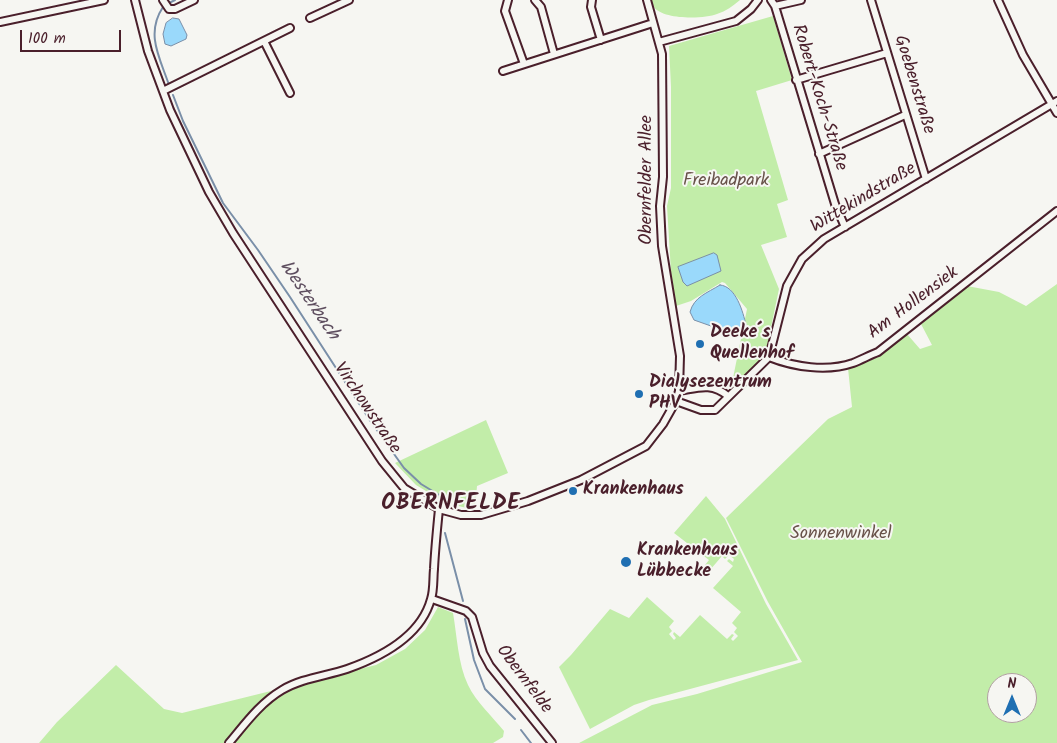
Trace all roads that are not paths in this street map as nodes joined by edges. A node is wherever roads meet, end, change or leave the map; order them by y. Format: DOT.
graph roads {
  1 [pos="104,0"];
  2 [pos="135,0"];
  3 [pos="163,0"];
  4 [pos="194,0"];
  5 [pos="349,0"];
  6 [pos="508,0"];
  7 [pos="535,0"];
  8 [pos="592,0"];
  9 [pos="647,0"];
  10 [pos="758,0"];
  11 [pos="801,0"];
  12 [pos="871,0"];
  13 [pos="998,0"];
  14 [pos="773,3"];
  15 [pos="310,18"];
  16 [pos="0,22"];
  17 [pos="653,23"];
  18 [pos="290,28"];
  19 [pos="601,40"];
  20 [pos="264,41"];
  21 [pos="659,42"];
  22 [pos="887,53"];
  23 [pos="554,54"];
  24 [pos="524,64"];
  25 [pos="503,71"];
  26 [pos="796,80"];
  27 [pos="163,91"];
  28 [pos="290,93"];
  29 [pos="1054,103"];
  30 [pos="1057,113"];
  31 [pos="905,115"];
  32 [pos="819,154"];
  33 [pos="926,179"];
  34 [pos="1057,211"];
  35 [pos="845,227"];
  36 [pos="769,357"];
  37 [pos="679,391"];
  38 [pos="728,396"];
  39 [pos="676,401"];
  40 [pos="439,509"];
  41 [pos="432,599"];
  42 [pos="229,743"];
  43 [pos="552,743"];
  1 -- 16 [label="street"];
  2 -- 27 [label="street, Virchowstraße"];
  3 -- 4 [label="street"];
  5 -- 15 [label="street"];
  6 -- 24 [label="street"];
  7 -- 23 [label="street"];
  8 -- 19 [label="street"];
  9 -- 17 [label="street, Obernfelder Allee"];
  10 -- 21 [label="street"];
  11 -- 14 [label="street"];
  12 -- 22 [label="street, Goebenstraße"];
  13 -- 29 [label="street"];
  14 -- 26 [label="street, Robert-Koch-Straße"];
  17 -- 19 [label="street"];
  17 -- 21 [label="street, Obernfelder Allee"];
  18 -- 20 [label="street"];
  19 -- 23 [label="street"];
  20 -- 27 [label="street"];
  20 -- 28 [label="street"];
  21 -- 37 [label="street, Obernfelder Allee"];
  22 -- 26 [label="street"];
  22 -- 31 [label="street, Goebenstraße"];
  23 -- 24 [label="street"];
  24 -- 25 [label="street"];
  26 -- 32 [label="street, Robert-Koch-Straße"];
  27 -- 40 [label="street, Virchowstraße"];
  29 -- 30 [label="street"];
  29 -- 33 [label="street, Wittekindstraße"];
  31 -- 32 [label="street"];
  31 -- 33 [label="street, Goebenstraße"];
  32 -- 35 [label="street, Robert-Koch-Straße"];
  33 -- 35 [label="street, Wittekindstraße"];
  34 -- 36 [label="street, Am Hollensiek"];
  35 -- 36 [label="street, Wittekindstraße"];
  36 -- 38 [label="street"];
  37 -- 38 [label="street"];
  37 -- 39 [label="street, Virchowstraße"];
  38 -- 39 [label="street"];
  39 -- 40 [label="street, Virchowstraße"];
  40 -- 41 [label="street"];
  41 -- 42 [label="street"];
  41 -- 43 [label="street, Obernfelde"];
}
